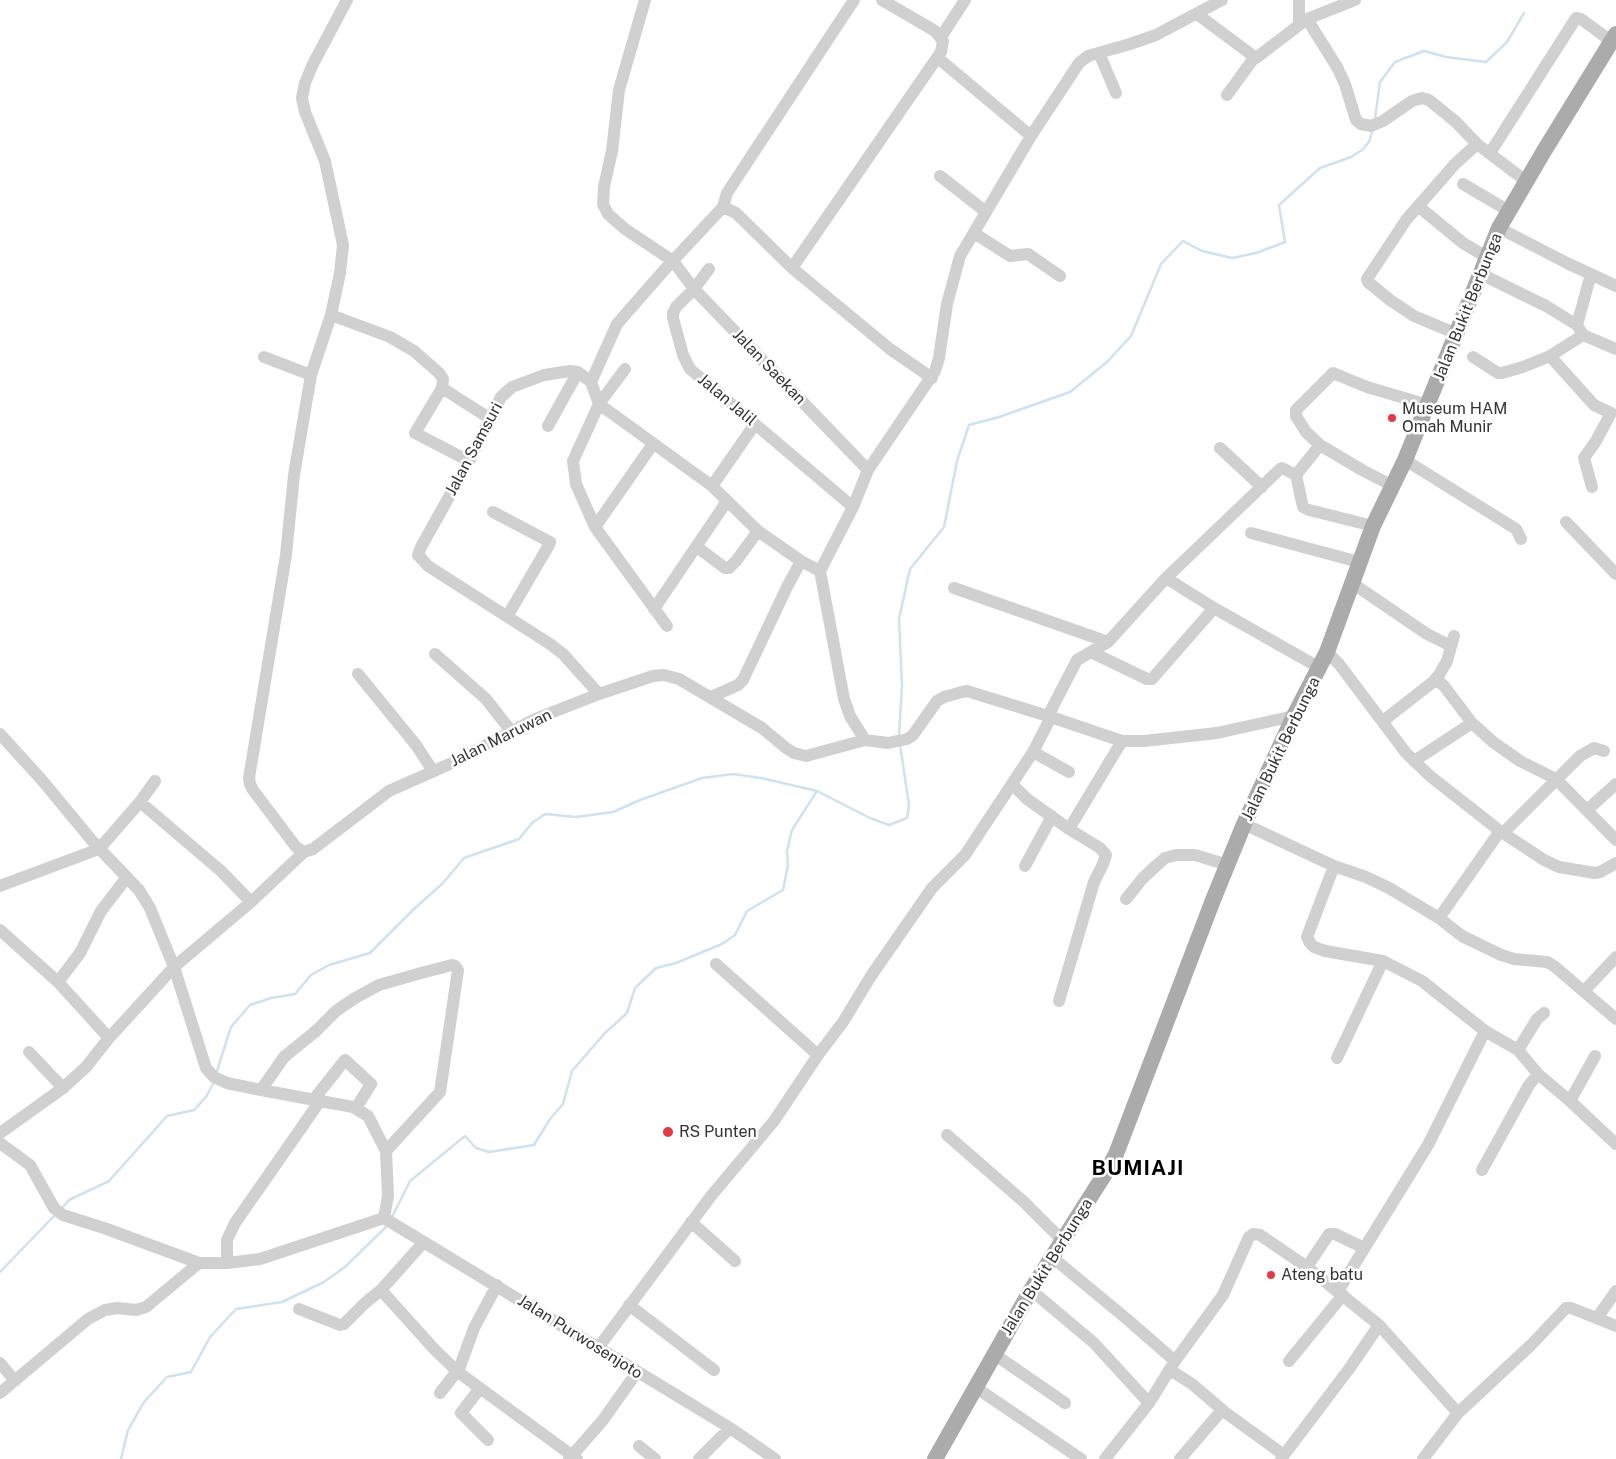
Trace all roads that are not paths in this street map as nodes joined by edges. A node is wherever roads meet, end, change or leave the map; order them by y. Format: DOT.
graph roads {
  1 [pos="347,0"];
  2 [pos="645,0"];
  3 [pos="854,0"];
  4 [pos="882,0"];
  5 [pos="965,0"];
  6 [pos="1222,0"];
  7 [pos="1299,0"];
  8 [pos="1355,0"];
  9 [pos="1197,14"];
  10 [pos="1303,21"];
  11 [pos="941,37"];
  12 [pos="1613,37"];
  13 [pos="1099,53"];
  14 [pos="938,58"];
  15 [pos="1254,58"];
  16 [pos="1116,93"];
  17 [pos="1227,95"];
  18 [pos="1030,136"];
  19 [pos="1477,144"];
  20 [pos="1490,153"];
  21 [pos="940,176"];
  22 [pos="1526,181"];
  23 [pos="1463,184"];
  24 [pos="1418,206"];
  25 [pos="722,207"];
  26 [pos="1509,211"];
  27 [pos="986,212"];
  28 [pos="1499,228"];
  29 [pos="974,233"];
  30 [pos="1488,258"];
  31 [pos="673,261"];
  32 [pos="792,268"];
  33 [pos="709,269"];
  34 [pos="1481,274"];
  35 [pos="1591,274"];
  36 [pos="1060,276"];
  37 [pos="1616,286"];
  38 [pos="694,288"];
  39 [pos="331,315"];
  40 [pos="1580,330"];
  41 [pos="1457,334"];
  42 [pos="1616,350"];
  43 [pos="1473,356"];
  44 [pos="1550,356"];
  45 [pos="264,357"];
  46 [pos="625,369"];
  47 [pos="578,372"];
  48 [pos="311,375"];
  49 [pos="932,378"];
  50 [pos="591,382"];
  51 [pos="442,388"];
  52 [pos="599,404"];
  53 [pos="1428,405"];
  54 [pos="1613,408"];
  55 [pos="489,418"];
  56 [pos="755,424"];
  57 [pos="548,426"];
  58 [pos="653,444"];
  59 [pos="1320,445"];
  60 [pos="1220,448"];
  61 [pos="1405,460"];
  62 [pos="469,461"];
  63 [pos="868,470"];
  64 [pos="1296,475"];
  65 [pos="712,486"];
  66 [pos="1393,486"];
  67 [pos="1262,487"];
  68 [pos="1592,487"];
  69 [pos="727,501"];
  70 [pos="853,507"];
  71 [pos="493,512"];
  72 [pos="1566,522"];
  73 [pos="1373,526"];
  74 [pos="595,527"];
  75 [pos="758,531"];
  76 [pos="1251,533"];
  77 [pos="1521,539"];
  78 [pos="697,548"];
  79 [pos="801,561"];
  80 [pos="1358,562"];
  81 [pos="820,571"];
  82 [pos="1616,574"];
  83 [pos="1166,578"];
  84 [pos="1352,583"];
  85 [pos="954,588"];
  86 [pos="1214,608"];
  87 [pos="654,609"];
  88 [pos="508,615"];
  89 [pos="667,626"];
  90 [pos="1108,642"];
  91 [pos="1091,652"];
  92 [pos="1327,652"];
  93 [pos="435,654"];
  94 [pos="1320,668"];
  95 [pos="358,674"];
  96 [pos="1436,679"];
  97 [pos="599,694"];
  98 [pos="711,697"];
  99 [pos="1294,716"];
  100 [pos="1050,717"];
  101 [pos="1383,721"];
  102 [pos="1472,723"];
  103 [pos="511,731"];
  104 [pos="0,734"];
  105 [pos="865,740"];
  106 [pos="1122,741"];
  107 [pos="1033,752"];
  108 [pos="1604,752"];
  109 [pos="1414,761"];
  110 [pos="433,771"];
  111 [pos="1069,772"];
  112 [pos="1556,779"];
  113 [pos="155,781"];
  114 [pos="1616,784"];
  115 [pos="1013,785"];
  116 [pos="140,802"];
  117 [pos="1588,810"];
  118 [pos="1052,816"];
  119 [pos="1244,824"];
  120 [pos="1069,829"];
  121 [pos="1502,832"];
  122 [pos="1616,840"];
  123 [pos="99,849"];
  124 [pos="304,852"];
  125 [pos="1616,864"];
  126 [pos="1228,865"];
  127 [pos="1024,866"];
  128 [pos="1334,866"];
  129 [pos="127,877"];
  130 [pos="0,886"];
  131 [pos="1126,899"];
  132 [pos="251,902"];
  133 [pos="1438,918"];
  134 [pos="0,930"];
  135 [pos="1616,957"];
  136 [pos="1383,961"];
  137 [pos="716,964"];
  138 [pos="174,967"];
  139 [pos="58,982"];
  140 [pos="1584,991"];
  141 [pos="1059,1000"];
  142 [pos="1544,1013"];
  143 [pos="1616,1019"];
  144 [pos="1485,1031"];
  145 [pos="109,1038"];
  146 [pos="1518,1050"];
  147 [pos="29,1052"];
  148 [pos="818,1055"];
  149 [pos="1595,1056"];
  150 [pos="1337,1058"];
  151 [pos="1538,1074"];
  152 [pos="63,1088"];
  153 [pos="261,1090"];
  154 [pos="317,1100"];
  155 [pos="1570,1101"];
  156 [pos="356,1108"];
  157 [pos="0,1133"];
  158 [pos="947,1135"];
  159 [pos="0,1143"];
  160 [pos="1616,1144"];
  161 [pos="386,1151"];
  162 [pos="1482,1170"];
  163 [pos="389,1221"];
  164 [pos="691,1222"];
  165 [pos="1062,1240"];
  166 [pos="423,1243"];
  167 [pos="1364,1248"];
  168 [pos="1052,1257"];
  169 [pos="735,1261"];
  170 [pos="199,1263"];
  171 [pos="227,1263"];
  172 [pos="1307,1267"];
  173 [pos="496,1285"];
  174 [pos="381,1290"];
  175 [pos="1031,1290"];
  176 [pos="1616,1291"];
  177 [pos="1341,1293"];
  178 [pos="629,1305"];
  179 [pos="299,1309"];
  180 [pos="1596,1318"];
  181 [pos="1379,1325"];
  182 [pos="1616,1326"];
  183 [pos="598,1348"];
  184 [pos="994,1354"];
  185 [pos="1289,1361"];
  186 [pos="0,1363"];
  187 [pos="1173,1366"];
  188 [pos="714,1370"];
  189 [pos="458,1372"];
  190 [pos="637,1372"];
  191 [pos="15,1380"];
  192 [pos="975,1387"];
  193 [pos="480,1388"];
  194 [pos="0,1393"];
  195 [pos="440,1393"];
  196 [pos="1065,1403"];
  197 [pos="1149,1403"];
  198 [pos="1222,1410"];
  199 [pos="1458,1413"];
  200 [pos="730,1428"];
  201 [pos="488,1440"];
  202 [pos="639,1446"];
  203 [pos="1283,1457"];
  204 [pos="573,1458"];
  205 [pos="655,1459"];
  206 [pos="699,1459"];
  207 [pos="775,1459"];
  208 [pos="935,1459"];
  209 [pos="1081,1459"];
  210 [pos="1105,1459"];
  211 [pos="1180,1459"];
  212 [pos="1423,1459"];
  1 -- 39 [label="street"];
  2 -- 31 [label="street, Jalan Saekan"];
  3 -- 25 [label="street"];
  4 -- 11 [label="street"];
  5 -- 11 [label="street"];
  6 -- 9 [label="street"];
  7 -- 10 [label="street"];
  8 -- 10 [label="street"];
  9 -- 13 [label="street"];
  9 -- 15 [label="street"];
  10 -- 15 [label="street"];
  10 -- 19 [label="street"];
  11 -- 14 [label="street"];
  12 -- 20 [label="street"];
  12 -- 22 [label="main road, Jalan Bukit Berbunga"];
  13 -- 16 [label="street"];
  13 -- 18 [label="street"];
  14 -- 18 [label="street"];
  14 -- 32 [label="street"];
  15 -- 17 [label="street"];
  18 -- 27 [label="street"];
  19 -- 20 [label="street"];
  19 -- 24 [label="street"];
  20 -- 22 [label="street"];
  21 -- 27 [label="street"];
  22 -- 26 [label="main road, Jalan Bukit Berbunga"];
  23 -- 26 [label="street"];
  24 -- 30 [label="street"];
  24 -- 41 [label="street"];
  25 -- 31 [label="street"];
  25 -- 32 [label="street"];
  26 -- 28 [label="main road, Jalan Bukit Berbunga"];
  27 -- 29 [label="street"];
  28 -- 30 [label="main road, Jalan Bukit Berbunga"];
  28 -- 35 [label="street"];
  29 -- 36 [label="street"];
  29 -- 49 [label="street"];
  30 -- 34 [label="main road, Jalan Bukit Berbunga"];
  31 -- 38 [label="street, Jalan Saekan"];
  31 -- 50 [label="street"];
  32 -- 49 [label="street"];
  33 -- 38 [label="street, Jalan Jalil"];
  34 -- 40 [label="street"];
  34 -- 41 [label="main road, Jalan Bukit Berbunga"];
  35 -- 37 [label="street"];
  35 -- 40 [label="street"];
  38 -- 56 [label="street, Jalan Jalil"];
  38 -- 63 [label="street, Jalan Saekan"];
  39 -- 48 [label="street"];
  39 -- 51 [label="street"];
  40 -- 42 [label="street"];
  40 -- 44 [label="street"];
  41 -- 53 [label="main road, Jalan Bukit Berbunga"];
  43 -- 44 [label="street"];
  44 -- 54 [label="street"];
  45 -- 48 [label="street"];
  46 -- 52 [label="street"];
  47 -- 50 [label="street"];
  47 -- 55 [label="street, Jalan Samsuri"];
  47 -- 57 [label="street"];
  48 -- 124 [label="street"];
  49 -- 63 [label="street"];
  50 -- 52 [label="street"];
  51 -- 55 [label="street"];
  51 -- 62 [label="street"];
  52 -- 58 [label="street"];
  52 -- 74 [label="street"];
  53 -- 59 [label="street"];
  53 -- 61 [label="main road, Jalan Bukit Berbunga"];
  54 -- 68 [label="street"];
  55 -- 62 [label="street, Jalan Samsuri"];
  56 -- 65 [label="street"];
  56 -- 70 [label="street, Jalan Jalil"];
  58 -- 65 [label="street"];
  58 -- 74 [label="street"];
  59 -- 64 [label="street"];
  59 -- 66 [label="street"];
  60 -- 67 [label="street"];
  61 -- 66 [label="main road, Jalan Bukit Berbunga"];
  61 -- 77 [label="street"];
  62 -- 88 [label="street, Jalan Samsuri"];
  63 -- 70 [label="street"];
  64 -- 67 [label="street"];
  64 -- 73 [label="street"];
  65 -- 69 [label="street"];
  66 -- 73 [label="main road, Jalan Bukit Berbunga"];
  67 -- 83 [label="street"];
  69 -- 75 [label="street"];
  69 -- 78 [label="street"];
  70 -- 81 [label="street"];
  71 -- 88 [label="street"];
  72 -- 82 [label="street"];
  73 -- 80 [label="main road, Jalan Bukit Berbunga"];
  74 -- 87 [label="street"];
  75 -- 78 [label="street"];
  75 -- 79 [label="street"];
  76 -- 80 [label="street"];
  78 -- 87 [label="street"];
  79 -- 81 [label="street"];
  79 -- 98 [label="street"];
  80 -- 84 [label="main road, Jalan Bukit Berbunga"];
  81 -- 105 [label="street"];
  83 -- 86 [label="street"];
  83 -- 90 [label="street"];
  84 -- 92 [label="main road, Jalan Bukit Berbunga"];
  84 -- 96 [label="street"];
  85 -- 90 [label="street"];
  86 -- 91 [label="street"];
  86 -- 94 [label="street"];
  87 -- 89 [label="street"];
  88 -- 97 [label="street, Jalan Samsuri"];
  90 -- 91 [label="street"];
  91 -- 100 [label="street"];
  92 -- 94 [label="main road, Jalan Bukit Berbunga"];
  92 -- 101 [label="street"];
  93 -- 103 [label="street"];
  94 -- 99 [label="main road, Jalan Bukit Berbunga"];
  95 -- 110 [label="street"];
  96 -- 101 [label="street"];
  96 -- 102 [label="street"];
  97 -- 98 [label="street, Jalan Maruwan"];
  97 -- 103 [label="street, Jalan Maruwan"];
  98 -- 105 [label="street, Jalan Maruwan"];
  99 -- 106 [label="street"];
  99 -- 119 [label="main road, Jalan Bukit Berbunga"];
  100 -- 105 [label="street"];
  100 -- 106 [label="street"];
  100 -- 107 [label="street"];
  101 -- 109 [label="street"];
  102 -- 109 [label="street"];
  102 -- 112 [label="street"];
  103 -- 110 [label="street, Jalan Maruwan"];
  104 -- 123 [label="street"];
  106 -- 120 [label="street"];
  107 -- 111 [label="street"];
  107 -- 115 [label="street"];
  108 -- 112 [label="street"];
  109 -- 121 [label="street"];
  110 -- 124 [label="street, Jalan Maruwan"];
  112 -- 117 [label="street"];
  112 -- 121 [label="street"];
  113 -- 116 [label="street"];
  114 -- 117 [label="street"];
  115 -- 118 [label="street"];
  115 -- 148 [label="street"];
  116 -- 123 [label="street"];
  116 -- 132 [label="street"];
  117 -- 122 [label="street"];
  118 -- 120 [label="street"];
  118 -- 127 [label="street"];
  119 -- 126 [label="main road, Jalan Bukit Berbunga"];
  119 -- 128 [label="street"];
  120 -- 141 [label="street"];
  121 -- 125 [label="street"];
  121 -- 133 [label="street"];
  123 -- 129 [label="street"];
  123 -- 130 [label="street"];
  124 -- 132 [label="street, Jalan Maruwan"];
  126 -- 131 [label="street"];
  126 -- 165 [label="main road, Jalan Bukit Berbunga"];
  128 -- 133 [label="street"];
  128 -- 136 [label="street"];
  129 -- 138 [label="street"];
  129 -- 139 [label="street"];
  132 -- 138 [label="street, Jalan Maruwan"];
  133 -- 140 [label="street"];
  134 -- 139 [label="street"];
  135 -- 140 [label="street"];
  136 -- 144 [label="street"];
  136 -- 150 [label="street"];
  137 -- 148 [label="street"];
  138 -- 145 [label="street, Jalan Maruwan"];
  138 -- 153 [label="street"];
  139 -- 145 [label="street"];
  140 -- 143 [label="street"];
  142 -- 146 [label="street"];
  144 -- 146 [label="street"];
  144 -- 167 [label="street"];
  145 -- 152 [label="street, Jalan Maruwan"];
  146 -- 151 [label="street"];
  147 -- 152 [label="street"];
  148 -- 164 [label="street"];
  149 -- 155 [label="street"];
  151 -- 155 [label="street"];
  151 -- 162 [label="street"];
  152 -- 157 [label="street, Jalan Maruwan"];
  153 -- 154 [label="street"];
  153 -- 161 [label="street"];
  154 -- 156 [label="street"];
  154 -- 156 [label="street"];
  154 -- 171 [label="street"];
  155 -- 160 [label="street"];
  156 -- 161 [label="street"];
  158 -- 165 [label="street"];
  159 -- 170 [label="street"];
  161 -- 163 [label="street"];
  163 -- 166 [label="street, Jalan Purwosenjoto"];
  163 -- 171 [label="street"];
  164 -- 169 [label="street"];
  164 -- 178 [label="street"];
  165 -- 168 [label="main road, Jalan Bukit Berbunga"];
  166 -- 173 [label="street, Jalan Purwosenjoto"];
  166 -- 174 [label="street"];
  167 -- 172 [label="street"];
  167 -- 177 [label="street"];
  168 -- 175 [label="main road, Jalan Bukit Berbunga"];
  168 -- 187 [label="street"];
  170 -- 171 [label="street"];
  170 -- 191 [label="street"];
  172 -- 177 [label="street"];
  172 -- 187 [label="street"];
  173 -- 183 [label="street, Jalan Purwosenjoto"];
  173 -- 189 [label="street"];
  174 -- 179 [label="street"];
  174 -- 189 [label="street"];
  175 -- 184 [label="main road, Jalan Bukit Berbunga"];
  175 -- 197 [label="street"];
  176 -- 180 [label="street"];
  177 -- 181 [label="street"];
  177 -- 185 [label="street"];
  178 -- 183 [label="street"];
  178 -- 188 [label="street"];
  180 -- 182 [label="street"];
  180 -- 199 [label="street"];
  181 -- 199 [label="street"];
  181 -- 203 [label="street"];
  183 -- 190 [label="street, Jalan Purwosenjoto"];
  184 -- 192 [label="main road, Jalan Bukit Berbunga"];
  184 -- 196 [label="street"];
  186 -- 191 [label="street"];
  187 -- 197 [label="street"];
  187 -- 198 [label="street"];
  189 -- 193 [label="street"];
  189 -- 195 [label="street"];
  190 -- 200 [label="street, Jalan Purwosenjoto"];
  190 -- 204 [label="street"];
  191 -- 194 [label="street"];
  192 -- 208 [label="main road, Jalan Bukit Berbunga"];
  192 -- 209 [label="street"];
  193 -- 201 [label="street"];
  193 -- 204 [label="street"];
  197 -- 210 [label="street"];
  198 -- 203 [label="street"];
  198 -- 211 [label="street"];
  199 -- 212 [label="street"];
  200 -- 206 [label="street"];
  200 -- 207 [label="street, Jalan Purwosenjoto"];
  202 -- 205 [label="street"];
}
